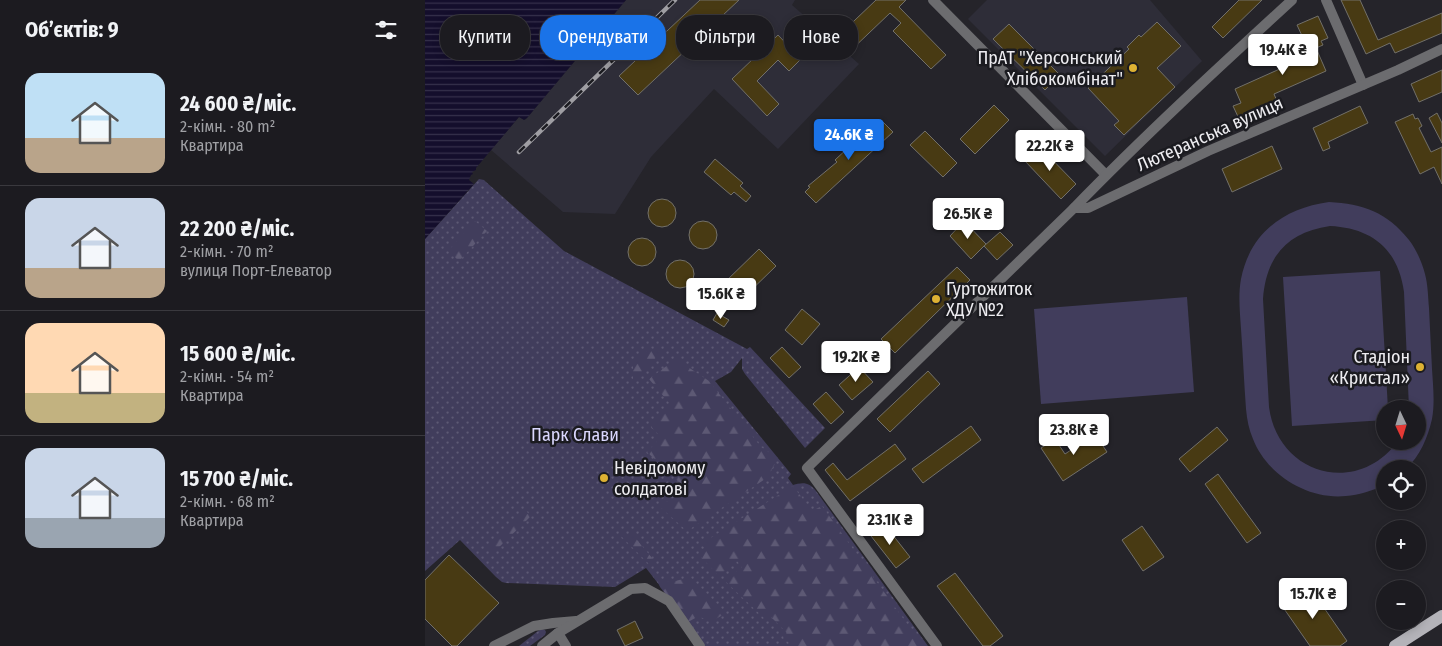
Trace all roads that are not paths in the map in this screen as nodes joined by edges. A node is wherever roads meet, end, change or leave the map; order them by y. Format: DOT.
graph roads {
  1 [pos="933,0"];
  2 [pos="1291,0"];
  3 [pos="1326,0"];
  4 [pos="1442,49"];
  5 [pos="1363,85"];
  6 [pos="1106,175"];
  7 [pos="1074,208"];
  8 [pos="1442,616"];
  9 [pos="579,621"];
  10 [pos="559,633"];
  11 [pos="494,646"];
  12 [pos="542,646"];
  13 [pos="565,646"];
  14 [pos="700,646"];
  15 [pos="937,646"];
  16 [pos="1395,646"];
  1 -- 6 [label="street"];
  2 -- 6 [label="street"];
  3 -- 5 [label="street"];
  4 -- 5 [label="street, Лютеранська вулиця"];
  5 -- 7 [label="street, Лютеранська вулиця"];
  6 -- 7 [label="street"];
  7 -- 15 [label="street"];
  8 -- 16 [label="main road"];
  9 -- 10 [label="street"];
  9 -- 11 [label="street"];
  9 -- 14 [label="street"];
  10 -- 12 [label="street"];
  10 -- 13 [label="street"];
}
